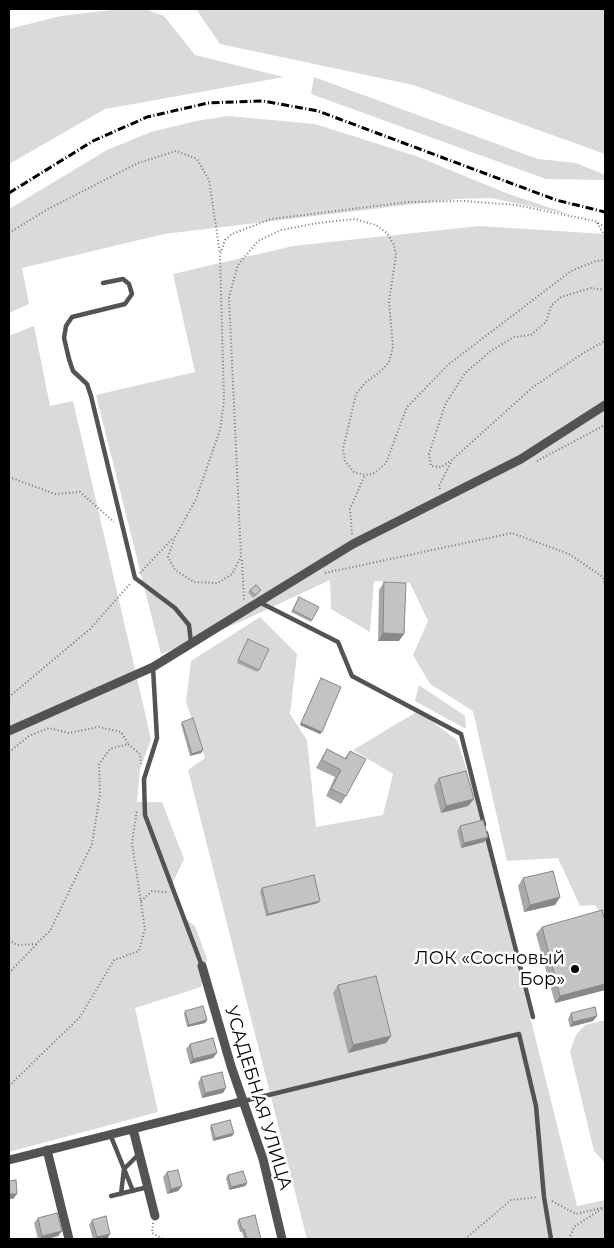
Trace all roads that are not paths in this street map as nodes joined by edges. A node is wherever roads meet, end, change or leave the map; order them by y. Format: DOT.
graph roads {
  1 [pos="103,283"];
  2 [pos="605,405"];
  3 [pos="259,602"];
  4 [pos="191,644"];
  5 [pos="153,667"];
  6 [pos="9,731"];
  7 [pos="202,966"];
  8 [pos="533,1017"];
  9 [pos="244,1101"];
  10 [pos="133,1128"];
  11 [pos="110,1134"];
  12 [pos="47,1150"];
  13 [pos="139,1154"];
  14 [pos="9,1160"];
  15 [pos="124,1169"];
  16 [pos="148,1187"];
  17 [pos="133,1191"];
  18 [pos="121,1194"];
  19 [pos="111,1196"];
  20 [pos="155,1216"];
  21 [pos="69,1239"];
  22 [pos="282,1239"];
  23 [pos="551,1239"];
  1 -- 4 [label="lane"];
  2 -- 3 [label="street"];
  3 -- 4 [label="street"];
  3 -- 8 [label="lane"];
  4 -- 5 [label="street"];
  5 -- 6 [label="street"];
  5 -- 7 [label="lane"];
  7 -- 9 [label="street, УСАДЕБНАЯ УЛИЦА"];
  9 -- 10 [label="street"];
  9 -- 22 [label="street, УСАДЕБНАЯ УЛИЦА"];
  9 -- 23 [label="lane"];
  10 -- 11 [label="street"];
  10 -- 13 [label="street"];
  11 -- 12 [label="street"];
  11 -- 15 [label="lane"];
  12 -- 14 [label="street"];
  12 -- 21 [label="street"];
  13 -- 15 [label="lane"];
  13 -- 16 [label="street"];
  15 -- 17 [label="lane"];
  15 -- 18 [label="lane"];
  16 -- 17 [label="lane"];
  16 -- 20 [label="street"];
  17 -- 18 [label="lane"];
  18 -- 19 [label="lane"];
}
